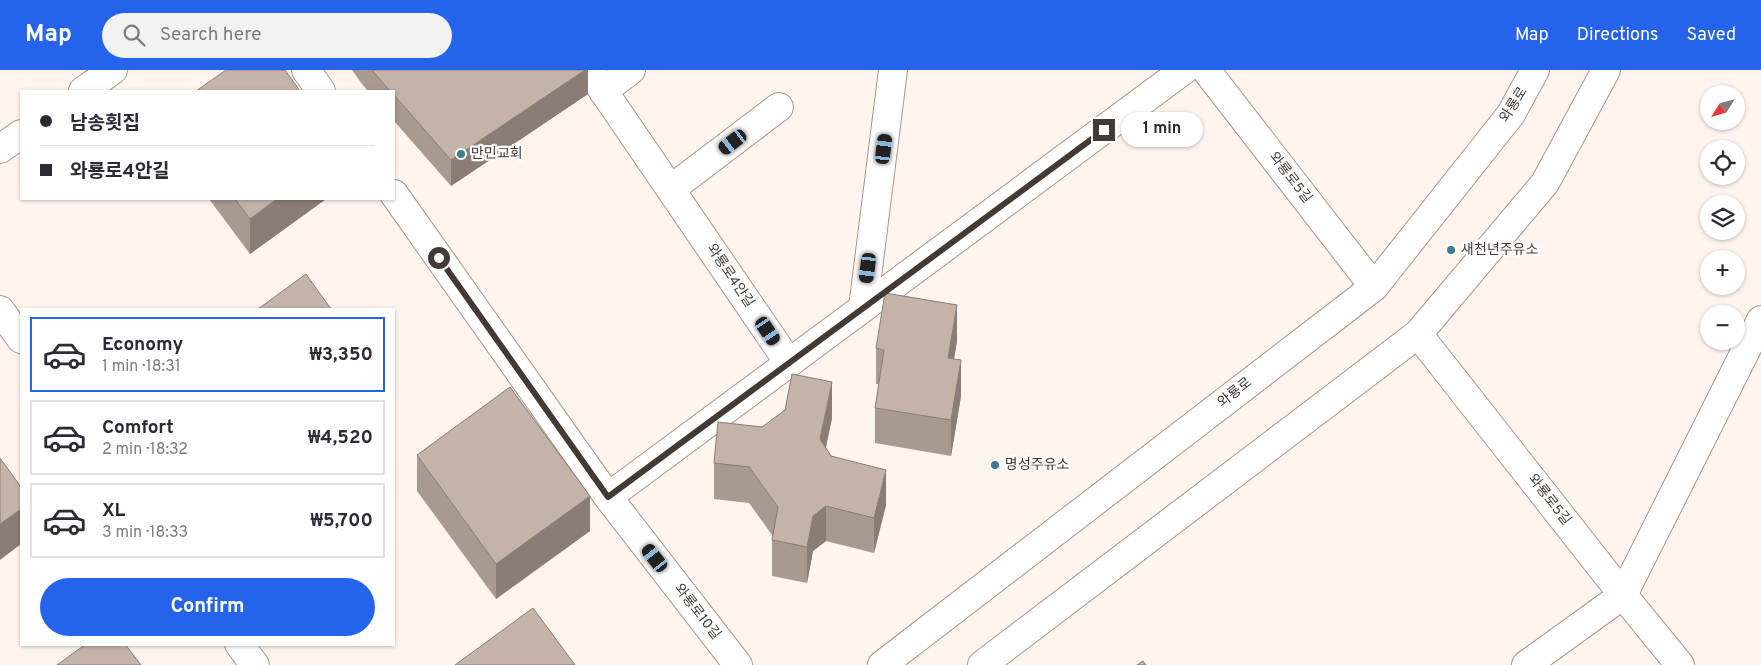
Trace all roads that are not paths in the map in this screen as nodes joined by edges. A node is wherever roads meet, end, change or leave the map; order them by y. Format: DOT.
graph roads {
  1 [pos="113,70"];
  2 [pos="306,70"];
  3 [pos="334,70"];
  4 [pos="631,70"];
  5 [pos="893,70"];
  6 [pos="1184,70"];
  7 [pos="1206,70"];
  8 [pos="1535,70"];
  9 [pos="1606,70"];
  10 [pos="596,80"];
  11 [pos="83,90"];
  12 [pos="321,90"];
  13 [pos="323,90"];
  14 [pos="779,107"];
  15 [pos="20,135"];
  16 [pos="0,149"];
  17 [pos="671,189"];
  18 [pos="395,195"];
  19 [pos="1374,287"];
  20 [pos="864,308"];
  21 [pos="0,310"];
  22 [pos="1761,320"];
  23 [pos="1418,334"];
  24 [pos="20,338"];
  25 [pos="789,363"];
  26 [pos="608,497"];
  27 [pos="1623,595"];
  28 [pos="240,646"];
  29 [pos="254,665"];
  30 [pos="738,665"];
  31 [pos="882,665"];
  32 [pos="982,665"];
  33 [pos="1526,665"];
  34 [pos="1680,665"];
  1 -- 11 [label="street"];
  2 -- 12 [label="street"];
  3 -- 13 [label="street"];
  4 -- 10 [label="street"];
  5 -- 20 [label="street"];
  6 -- 20 [label="street"];
  7 -- 19 [label="street, 와룡로5길"];
  8 -- 19 [label="street, 와룡로"];
  9 -- 23 [label="street"];
  10 -- 17 [label="street, 와룡로4안길"];
  14 -- 17 [label="street"];
  15 -- 16 [label="street"];
  17 -- 25 [label="street, 와룡로4안길"];
  18 -- 26 [label="street, 와룡로10길"];
  19 -- 31 [label="street, 와룡로"];
  20 -- 25 [label="street"];
  21 -- 24 [label="street"];
  22 -- 27 [label="street"];
  23 -- 27 [label="street, 와룡로5길"];
  23 -- 32 [label="street"];
  25 -- 26 [label="street"];
  26 -- 30 [label="street, 와룡로10길"];
  27 -- 33 [label="street"];
  27 -- 34 [label="street, 와룡로5길"];
  28 -- 29 [label="street"];
}
